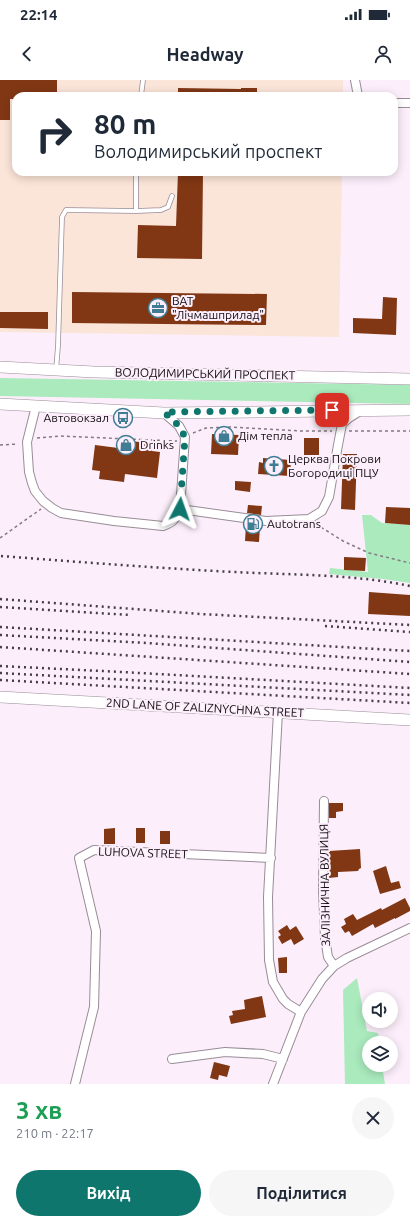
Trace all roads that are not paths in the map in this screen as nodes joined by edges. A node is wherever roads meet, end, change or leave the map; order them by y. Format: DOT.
graph roads {
  1 [pos="143,80"];
  2 [pos="356,80"];
  3 [pos="142,92"];
  4 [pos="358,92"];
  5 [pos="398,103"];
  6 [pos="410,103"];
  7 [pos="136,176"];
  8 [pos="172,196"];
  9 [pos="136,211"];
  10 [pos="0,367"];
  11 [pos="56,370"];
  12 [pos="410,379"];
  13 [pos="0,404"];
  14 [pos="36,406"];
  15 [pos="361,410"];
  16 [pos="410,410"];
  17 [pos="164,412"];
  18 [pos="180,509"];
  19 [pos="0,697"];
  20 [pos="278,712"];
  21 [pos="410,720"];
  22 [pos="324,801"];
  23 [pos="270,858"];
  24 [pos="410,928"];
  25 [pos="334,966"];
  26 [pos="301,1012"];
  27 [pos="172,1059"];
  28 [pos="283,1059"];
  29 [pos="75,1084"];
  30 [pos="272,1084"];
  1 -- 3 [label="lane"];
  2 -- 4 [label="street"];
  5 -- 6 [label="street"];
  7 -- 9 [label="lane"];
  8 -- 9 [label="lane"];
  9 -- 11 [label="lane"];
  10 -- 11 [label="main road, ВОЛОДИМИРСЬКИЙ ПРОСПЕКТ"];
  11 -- 12 [label="main road, ВОЛОДИМИРСЬКИЙ ПРОСПЕКТ"];
  13 -- 14 [label="main road"];
  14 -- 17 [label="main road"];
  14 -- 18 [label="street"];
  15 -- 16 [label="main road"];
  15 -- 17 [label="main road"];
  15 -- 18 [label="street"];
  17 -- 18 [label="street"];
  19 -- 20 [label="main road, 2ND LANE OF ZALIZNYCHNA STREET"];
  20 -- 21 [label="main road, 2ND LANE OF ZALIZNYCHNA STREET"];
  20 -- 23 [label="street"];
  22 -- 25 [label="street, ЗАЛІЗНИЧНА ВУЛИЦЯ"];
  23 -- 26 [label="street"];
  23 -- 29 [label="street, LUHOVA STREET"];
  24 -- 25 [label="street"];
  25 -- 26 [label="street"];
  26 -- 28 [label="street"];
  27 -- 28 [label="street"];
  28 -- 30 [label="street"];
}
